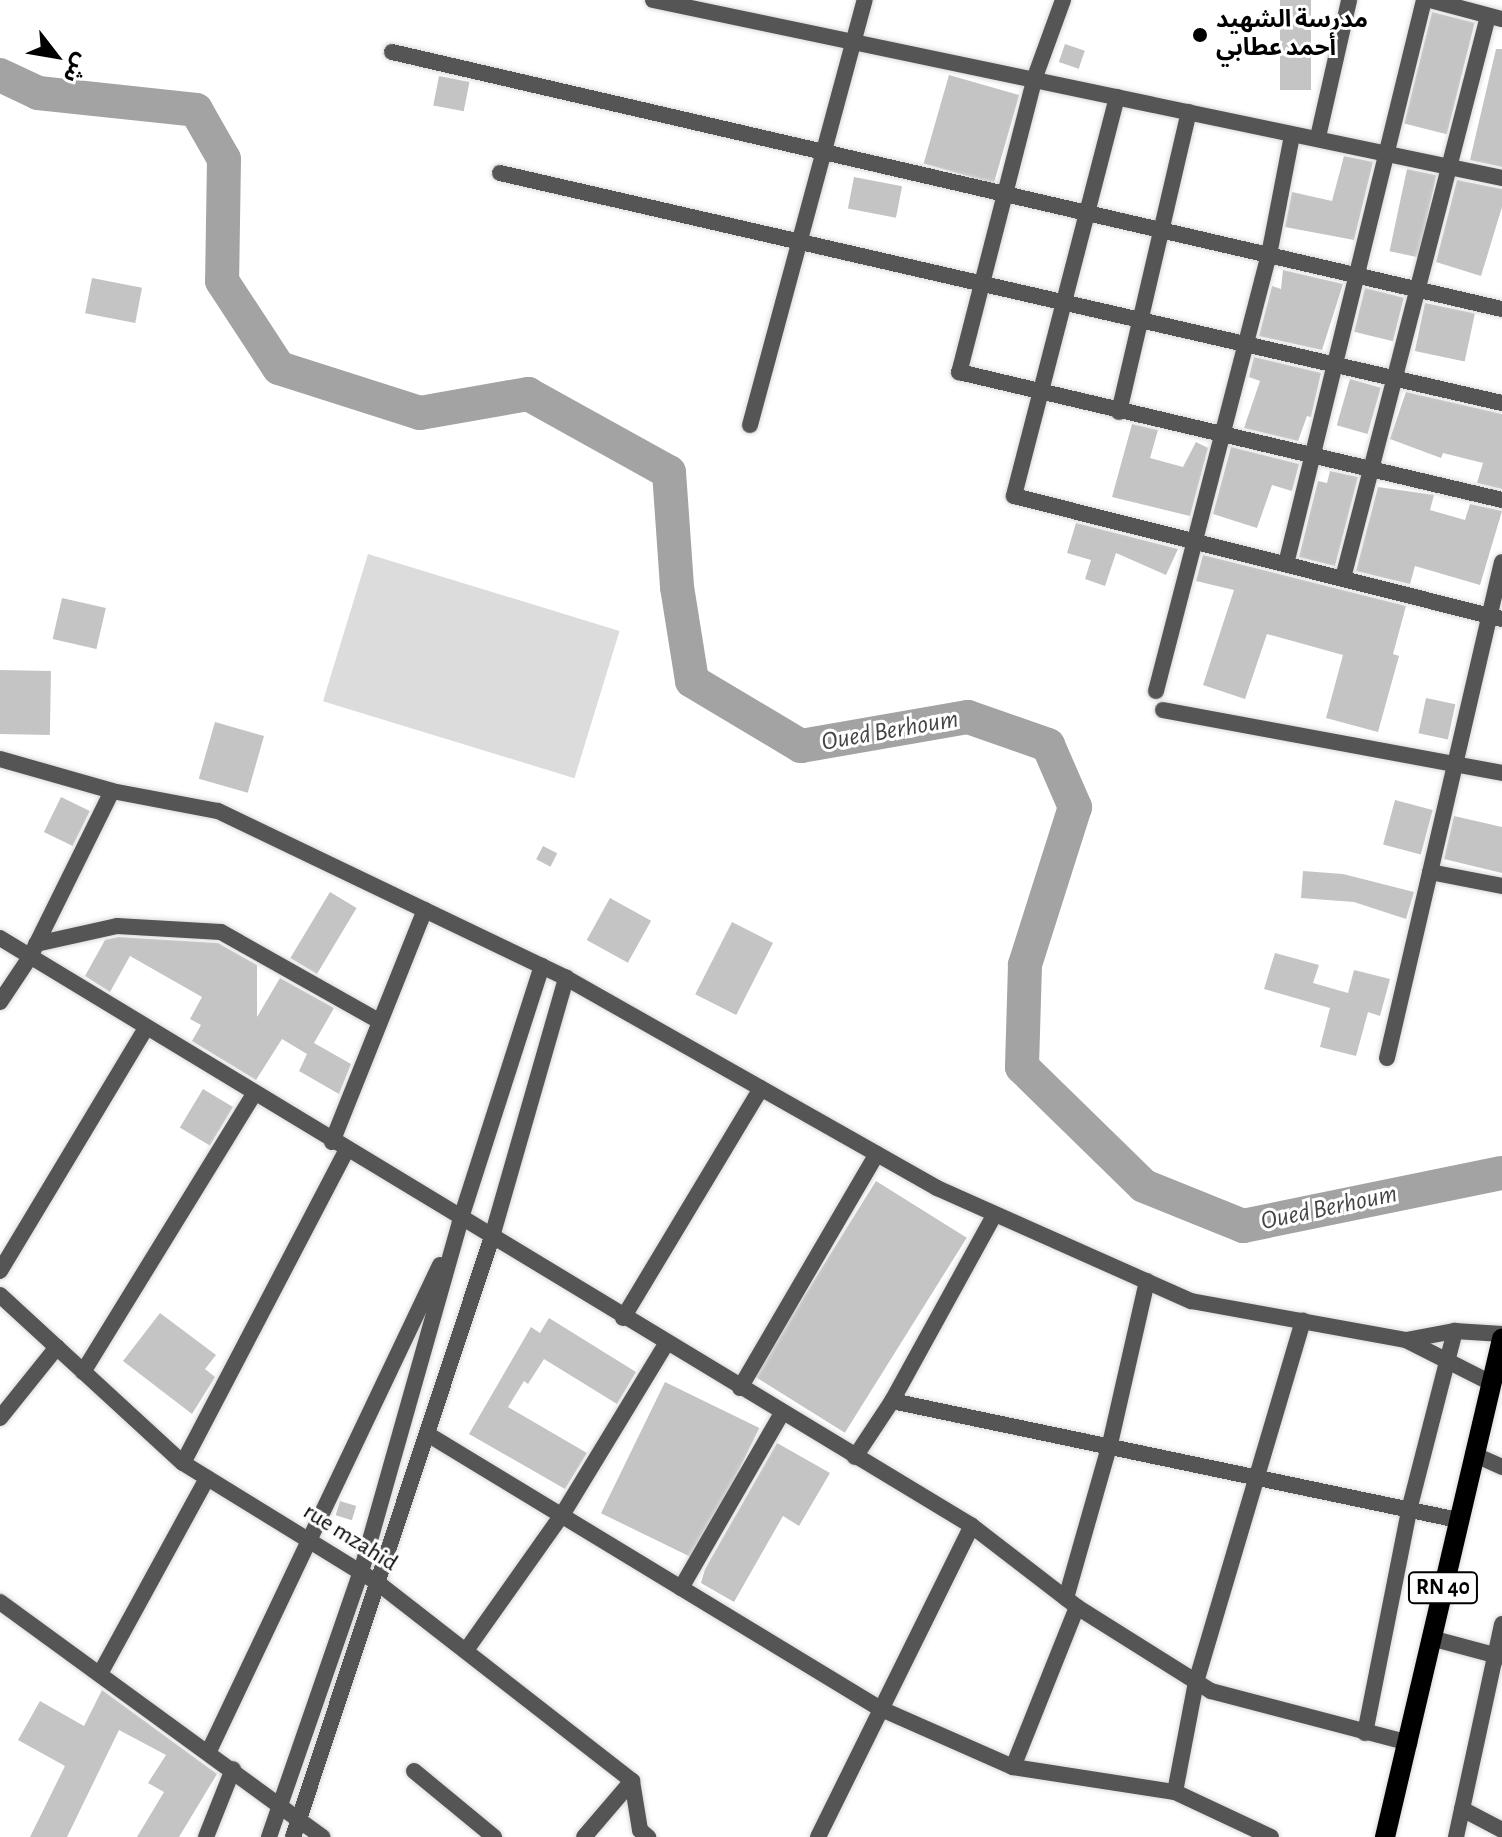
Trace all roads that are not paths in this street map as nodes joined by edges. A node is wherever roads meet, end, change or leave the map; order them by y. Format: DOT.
graph roads {
  1 [pos="653,0"];
  2 [pos="865,0"];
  3 [pos="1063,0"];
  4 [pos="1349,0"];
  5 [pos="1427,0"];
  6 [pos="1495,18"];
  7 [pos="854,42"];
  8 [pos="392,52"];
  9 [pos="1035,77"];
  10 [pos="1117,97"];
  11 [pos="1189,112"];
  12 [pos="1292,135"];
  13 [pos="1318,137"];
  14 [pos="824,152"];
  15 [pos="1387,154"];
  16 [pos="1450,167"];
  17 [pos="500,173"];
  18 [pos="1502,178"];
  19 [pos="1006,194"];
  20 [pos="1086,213"];
  21 [pos="1164,231"];
  22 [pos="800,242"];
  23 [pos="1269,255"];
  24 [pos="1356,275"];
  25 [pos="984,283"];
  26 [pos="1420,290"];
  27 [pos="1062,302"];
  28 [pos="1502,309"];
  29 [pos="1142,321"];
  30 [pos="1246,344"];
  31 [pos="1335,365"];
  32 [pos="1394,379"];
  33 [pos="1037,393"];
  34 [pos="1502,403"];
  35 [pos="1119,412"];
  36 [pos="750,425"];
  37 [pos="1223,436"];
  38 [pos="1313,456"];
  39 [pos="1371,469"];
  40 [pos="1502,500"];
  41 [pos="1198,541"];
  42 [pos="1502,562"];
  43 [pos="1286,564"];
  44 [pos="1343,578"];
  45 [pos="1496,617"];
  46 [pos="1156,691"];
  47 [pos="1163,710"];
  48 [pos="0,759"];
  49 [pos="1455,764"];
  50 [pos="1502,773"];
  51 [pos="112,791"];
  52 [pos="1430,872"];
  53 [pos="1502,886"];
  54 [pos="425,910"];
  55 [pos="0,938"];
  56 [pos="33,950"];
  57 [pos="542,966"];
  58 [pos="566,978"];
  59 [pos="0,1002"];
  60 [pos="379,1021"];
  61 [pos="146,1028"];
  62 [pos="1387,1058"];
  63 [pos="761,1088"];
  64 [pos="254,1094"];
  65 [pos="339,1146"];
  66 [pos="877,1154"];
  67 [pos="995,1214"];
  68 [pos="460,1221"];
  69 [pos="491,1240"];
  70 [pos="0,1271"];
  71 [pos="1147,1281"];
  72 [pos="0,1295"];
  73 [pos="623,1318"];
  74 [pos="1303,1321"];
  75 [pos="1455,1331"];
  76 [pos="1502,1337"];
  77 [pos="1406,1340"];
  78 [pos="666,1344"];
  79 [pos="57,1347"];
  80 [pos="1447,1363"];
  81 [pos="83,1372"];
  82 [pos="1491,1383"];
  83 [pos="740,1388"];
  84 [pos="892,1401"];
  85 [pos="782,1413"];
  86 [pos="0,1418"];
  87 [pos="429,1435"];
  88 [pos="1110,1444"];
  89 [pos="1473,1454"];
  90 [pos="855,1457"];
  91 [pos="183,1463"];
  92 [pos="1502,1467"];
  93 [pos="207,1478"];
  94 [pos="1255,1479"];
  95 [pos="1409,1510"];
  96 [pos="562,1515"];
  97 [pos="1458,1520"];
  98 [pos="972,1526"];
  99 [pos="309,1541"];
  100 [pos="361,1572"];
  101 [pos="378,1583"];
  102 [pos="681,1588"];
  103 [pos="0,1602"];
  104 [pos="1071,1603"];
  105 [pos="1502,1624"];
  106 [pos="1431,1638"];
  107 [pos="467,1649"];
  108 [pos="1498,1657"];
  109 [pos="101,1672"];
  110 [pos="1196,1682"];
  111 [pos="879,1708"];
  112 [pos="1365,1733"];
  113 [pos="1409,1743"];
  114 [pos="209,1751"];
  115 [pos="1013,1767"];
  116 [pos="233,1769"];
  117 [pos="414,1771"];
  118 [pos="632,1781"];
  119 [pos="1175,1792"];
  120 [pos="279,1803"];
  121 [pos="1462,1809"];
  122 [pos="299,1817"];
  123 [pos="1502,1830"];
  124 [pos="206,1837"];
  125 [pos="269,1837"];
  126 [pos="293,1837"];
  127 [pos="322,1837"];
  128 [pos="494,1837"];
  129 [pos="584,1837"];
  130 [pos="648,1837"];
  131 [pos="818,1837"];
  132 [pos="1271,1837"];
  133 [pos="1385,1837"];
  134 [pos="1456,1837"];
  1 -- 7 [label="street"];
  2 -- 7 [label="street"];
  3 -- 9 [label="street"];
  4 -- 13 [label="street"];
  5 -- 6 [label="street"];
  5 -- 15 [label="street"];
  6 -- 16 [label="street"];
  7 -- 9 [label="street"];
  7 -- 14 [label="street"];
  8 -- 14 [label="street"];
  9 -- 10 [label="street"];
  9 -- 19 [label="street"];
  10 -- 11 [label="street"];
  10 -- 20 [label="street"];
  11 -- 12 [label="street"];
  11 -- 21 [label="street"];
  12 -- 13 [label="street"];
  12 -- 23 [label="street"];
  13 -- 15 [label="street"];
  14 -- 19 [label="street"];
  14 -- 22 [label="street"];
  15 -- 16 [label="street"];
  15 -- 24 [label="street"];
  16 -- 18 [label="street"];
  16 -- 26 [label="street"];
  17 -- 22 [label="street"];
  19 -- 20 [label="street"];
  19 -- 25 [label="street"];
  20 -- 21 [label="street"];
  20 -- 27 [label="street"];
  21 -- 23 [label="street"];
  21 -- 29 [label="street"];
  22 -- 25 [label="street"];
  22 -- 36 [label="street"];
  23 -- 24 [label="street"];
  23 -- 30 [label="street"];
  24 -- 26 [label="street"];
  24 -- 31 [label="street"];
  25 -- 27 [label="street"];
  25 -- 33 [label="street"];
  26 -- 28 [label="street"];
  26 -- 32 [label="street"];
  27 -- 29 [label="street"];
  27 -- 33 [label="street"];
  29 -- 30 [label="street"];
  29 -- 35 [label="street"];
  30 -- 31 [label="street"];
  30 -- 37 [label="street"];
  31 -- 32 [label="street"];
  31 -- 38 [label="street"];
  32 -- 34 [label="street"];
  32 -- 39 [label="street"];
  33 -- 35 [label="street"];
  33 -- 41 [label="street"];
  35 -- 37 [label="street"];
  37 -- 38 [label="street"];
  37 -- 41 [label="street"];
  38 -- 39 [label="street"];
  38 -- 43 [label="street"];
  39 -- 40 [label="street"];
  39 -- 44 [label="street"];
  41 -- 43 [label="street"];
  41 -- 46 [label="street"];
  42 -- 45 [label="street"];
  43 -- 44 [label="street"];
  44 -- 45 [label="street"];
  45 -- 49 [label="street"];
  47 -- 49 [label="street"];
  48 -- 51 [label="street"];
  49 -- 50 [label="street"];
  49 -- 52 [label="street"];
  51 -- 54 [label="street"];
  51 -- 56 [label="street"];
  52 -- 53 [label="street"];
  52 -- 62 [label="street"];
  54 -- 57 [label="street"];
  54 -- 60 [label="street"];
  55 -- 56 [label="street"];
  56 -- 59 [label="street"];
  56 -- 60 [label="street"];
  56 -- 61 [label="street"];
  57 -- 58 [label="street"];
  57 -- 68 [label="street"];
  58 -- 63 [label="street"];
  58 -- 69 [label="street"];
  60 -- 65 [label="street"];
  61 -- 64 [label="street"];
  61 -- 70 [label="street"];
  63 -- 66 [label="street"];
  63 -- 73 [label="street"];
  64 -- 65 [label="street"];
  64 -- 81 [label="street"];
  65 -- 68 [label="street"];
  65 -- 91 [label="street"];
  66 -- 67 [label="street"];
  66 -- 83 [label="street"];
  67 -- 71 [label="street"];
  67 -- 84 [label="street"];
  68 -- 69 [label="street"];
  68 -- 99 [label="street"];
  68 -- 100 [label="street"];
  69 -- 73 [label="street"];
  69 -- 87 [label="street"];
  71 -- 74 [label="street"];
  71 -- 88 [label="street"];
  72 -- 79 [label="street, rue mzahid"];
  73 -- 78 [label="street"];
  74 -- 77 [label="street"];
  74 -- 94 [label="street"];
  75 -- 76 [label="street"];
  75 -- 77 [label="street"];
  75 -- 80 [label="street"];
  76 -- 82 [label="main road, RN 40"];
  77 -- 80 [label="street"];
  78 -- 83 [label="street"];
  78 -- 96 [label="street"];
  79 -- 81 [label="street, rue mzahid"];
  79 -- 86 [label="street"];
  80 -- 82 [label="street"];
  80 -- 95 [label="street"];
  81 -- 91 [label="street, rue mzahid"];
  82 -- 89 [label="main road, RN 40"];
  83 -- 85 [label="street"];
  84 -- 88 [label="street"];
  84 -- 90 [label="street"];
  85 -- 90 [label="street"];
  85 -- 102 [label="street"];
  87 -- 96 [label="street"];
  87 -- 101 [label="street"];
  88 -- 94 [label="street"];
  88 -- 104 [label="street"];
  89 -- 92 [label="street"];
  89 -- 97 [label="main road, RN 40"];
  90 -- 98 [label="street"];
  91 -- 93 [label="street, rue mzahid"];
  93 -- 99 [label="street, rue mzahid"];
  93 -- 109 [label="street"];
  94 -- 95 [label="street"];
  94 -- 110 [label="street"];
  95 -- 97 [label="street"];
  95 -- 112 [label="street"];
  96 -- 102 [label="street"];
  96 -- 107 [label="street"];
  97 -- 106 [label="main road, RN 40"];
  98 -- 104 [label="street"];
  98 -- 111 [label="street"];
  99 -- 100 [label="street, rue mzahid"];
  99 -- 114 [label="street"];
  100 -- 101 [label="street, rue mzahid"];
  100 -- 120 [label="street"];
  101 -- 107 [label="street, rue mzahid"];
  101 -- 122 [label="street"];
  102 -- 111 [label="street"];
  103 -- 109 [label="street"];
  104 -- 110 [label="street"];
  104 -- 115 [label="street"];
  105 -- 108 [label="street"];
  106 -- 108 [label="street"];
  106 -- 113 [label="main road, RN 40"];
  107 -- 118 [label="street, rue mzahid"];
  108 -- 121 [label="street"];
  109 -- 114 [label="street"];
  110 -- 112 [label="street"];
  110 -- 119 [label="street"];
  111 -- 115 [label="street"];
  111 -- 131 [label="street"];
  112 -- 113 [label="street"];
  113 -- 133 [label="main road, RN 40"];
  114 -- 116 [label="street"];
  115 -- 119 [label="street"];
  116 -- 120 [label="street"];
  116 -- 124 [label="street"];
  117 -- 128 [label="street"];
  118 -- 129 [label="street"];
  118 -- 130 [label="street"];
  119 -- 132 [label="street"];
  120 -- 122 [label="street"];
  120 -- 125 [label="street"];
  121 -- 123 [label="street"];
  121 -- 134 [label="street"];
  122 -- 126 [label="street"];
  122 -- 127 [label="street"];
}
